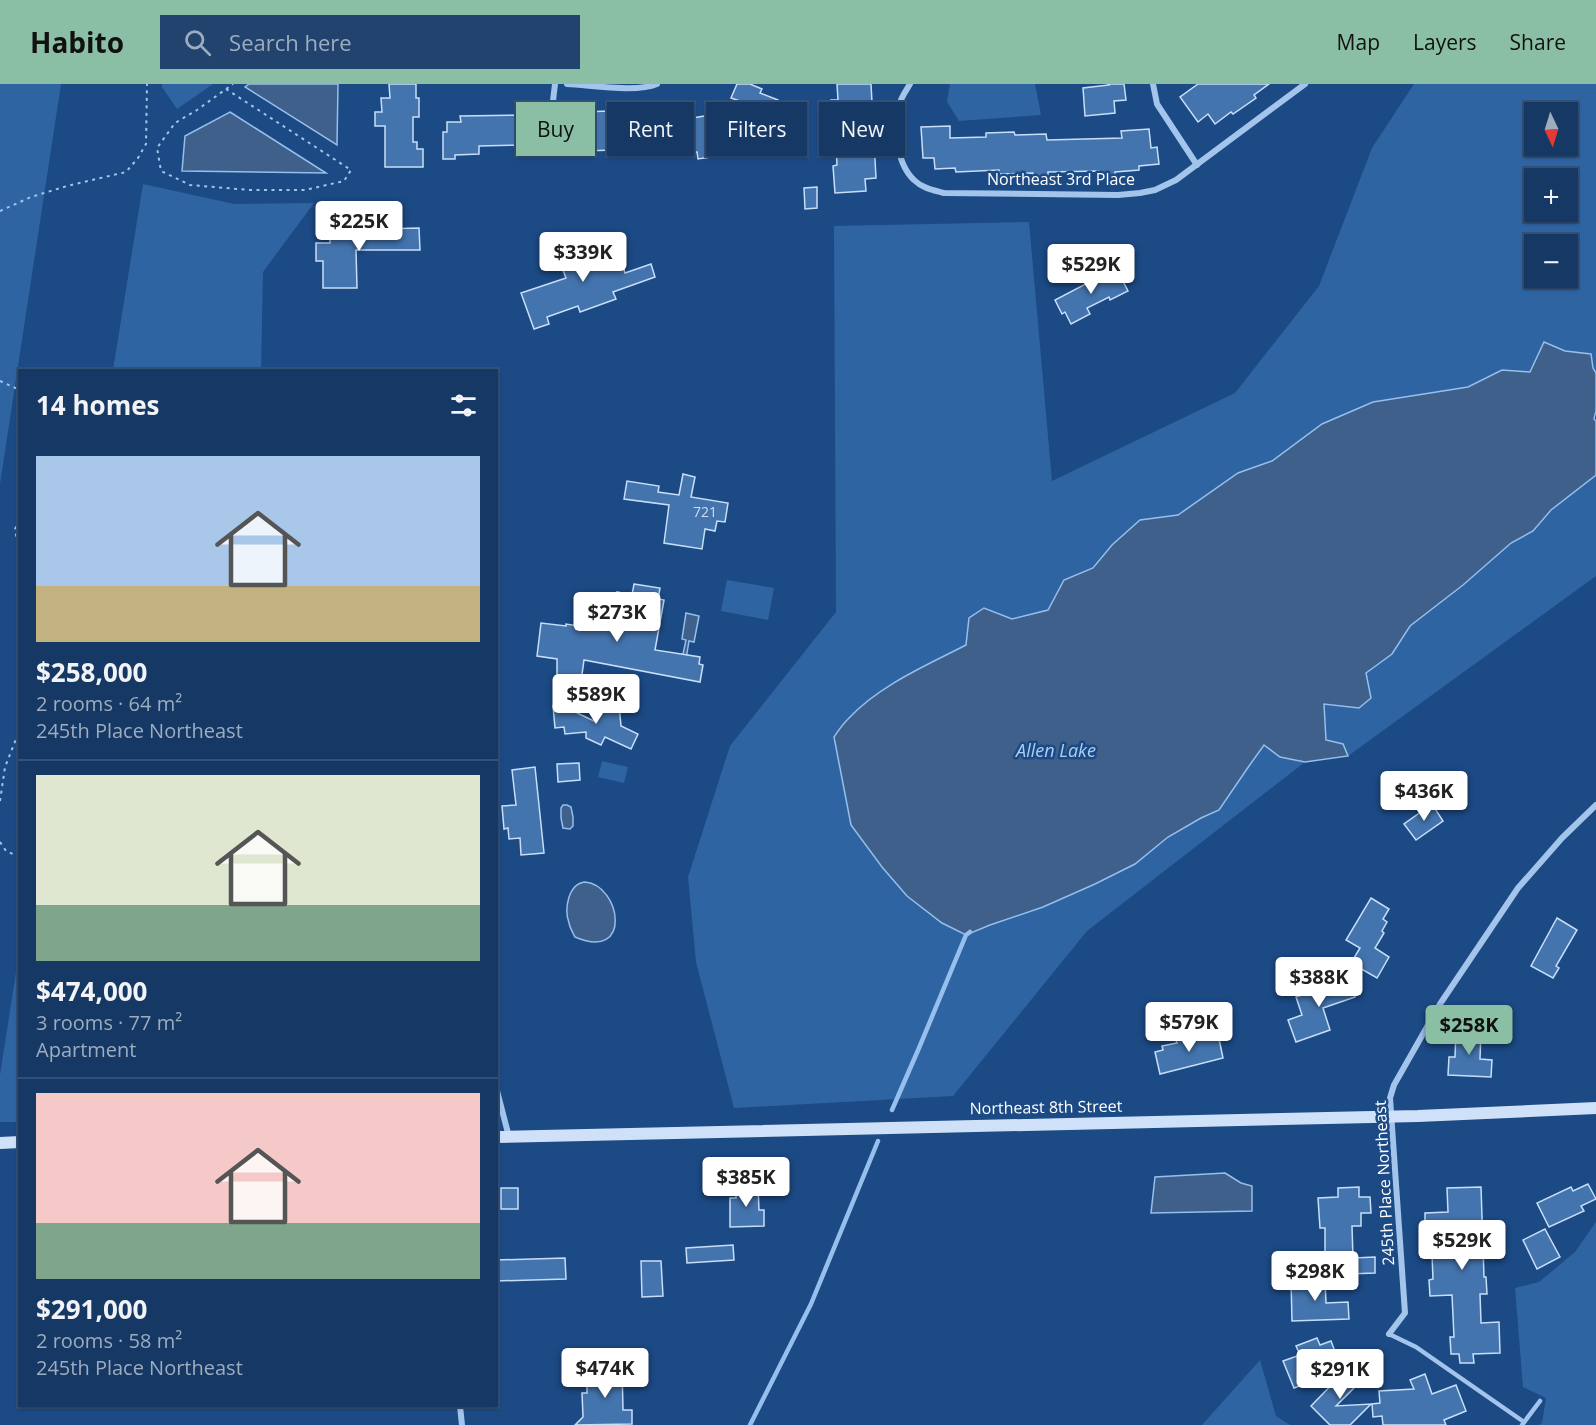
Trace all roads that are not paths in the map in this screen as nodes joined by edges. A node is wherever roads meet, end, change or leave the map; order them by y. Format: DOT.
graph roads {
  1 [pos="555,84"];
  2 [pos="567,84"];
  3 [pos="657,84"];
  4 [pos="910,84"];
  5 [pos="1153,84"];
  6 [pos="1305,84"];
  7 [pos="553,102"];
  8 [pos="1197,165"];
  9 [pos="1596,805"];
  10 [pos="498,1101"];
  11 [pos="1596,1108"];
  12 [pos="1391,1116"];
  13 [pos="503,1137"];
  14 [pos="18,1142"];
  15 [pos="0,1143"];
  16 [pos="1389,1334"];
  17 [pos="1540,1401"];
  18 [pos="460,1407"];
  19 [pos="1523,1423"];
  20 [pos="462,1425"];
  1 -- 7 [label="street"];
  2 -- 3 [label="street"];
  4 -- 8 [label="street, Northeast 3rd Place"];
  5 -- 8 [label="street"];
  6 -- 8 [label="street, Northeast 3rd Place"];
  9 -- 12 [label="street, 245th Place Northeast"];
  10 -- 13 [label="street"];
  11 -- 12 [label="street, Northeast 8th Street"];
  12 -- 13 [label="street, Northeast 8th Street"];
  12 -- 16 [label="street, 245th Place Northeast"];
  14 -- 15 [label="street"];
  16 -- 19 [label="lane"];
  17 -- 19 [label="lane"];
  18 -- 20 [label="street"];
}
